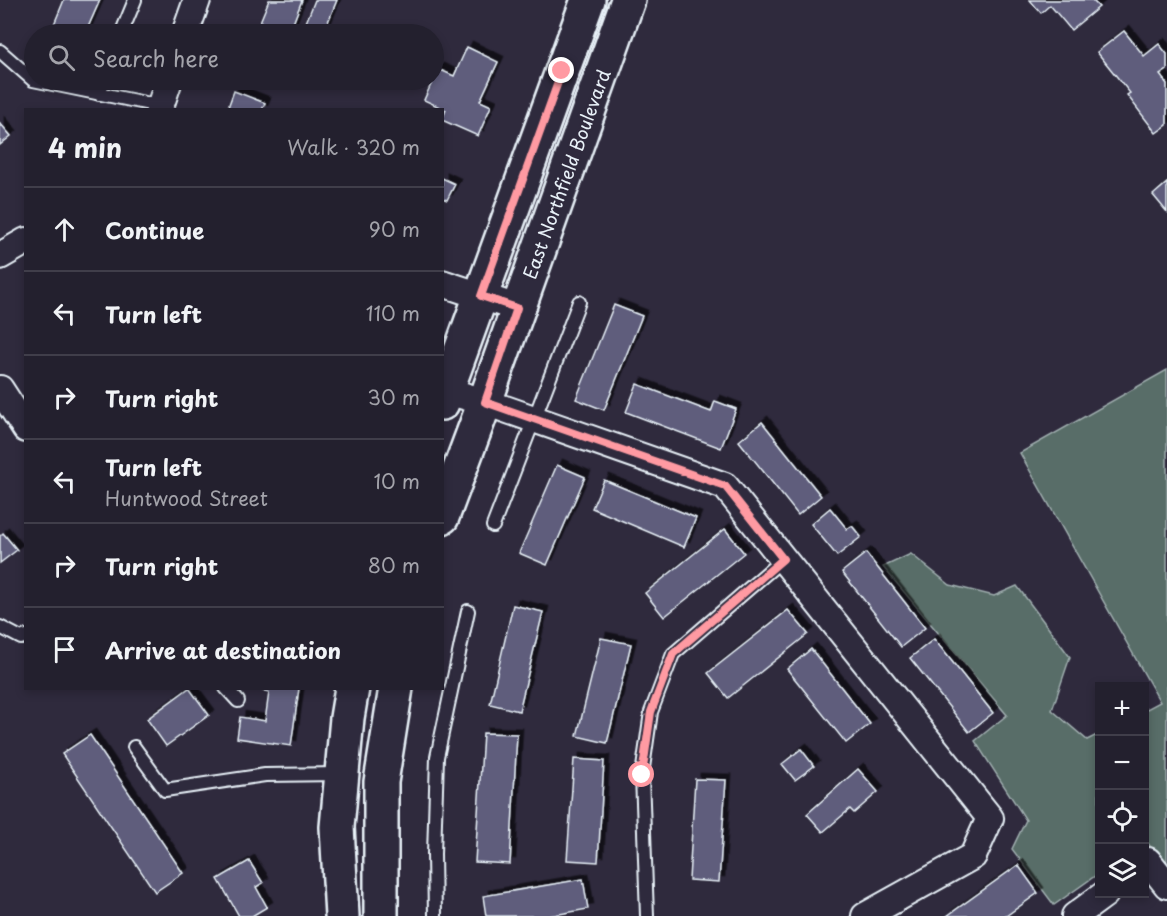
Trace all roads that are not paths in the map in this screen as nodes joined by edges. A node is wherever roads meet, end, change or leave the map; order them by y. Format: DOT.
graph roads {
  1 [pos="135,0"];
  2 [pos="196,0"];
  3 [pos="588,0"];
  4 [pos="628,0"];
  5 [pos="126,24"];
  6 [pos="188,24"];
  7 [pos="0,51"];
  8 [pos="24,72"];
  9 [pos="80,90"];
  10 [pos="100,90"];
  11 [pos="166,90"];
  12 [pos="99,94"];
  13 [pos="160,108"];
  14 [pos="24,242"];
  15 [pos="0,256"];
  16 [pos="444,284"];
  17 [pos="481,296"];
  18 [pos="579,302"];
  19 [pos="517,308"];
  20 [pos="0,389"];
  21 [pos="445,397"];
  22 [pos="485,402"];
  23 [pos="533,419"];
  24 [pos="24,426"];
  25 [pos="444,510"];
  26 [pos="493,526"];
  27 [pos="783,559"];
  28 [pos="468,611"];
  29 [pos="0,627"];
  30 [pos="24,637"];
  31 [pos="228,690"];
  32 [pos="352,690"];
  33 [pos="396,690"];
  34 [pos="238,701"];
  35 [pos="134,747"];
  36 [pos="341,774"];
  37 [pos="1149,862"];
  38 [pos="1167,885"];
  39 [pos="1100,898"];
  40 [pos="342,916"];
  41 [pos="381,916"];
  42 [pos="435,916"];
  43 [pos="647,916"];
  44 [pos="865,916"];
  45 [pos="1075,916"];
  1 -- 5 [label="lane"];
  2 -- 6 [label="street"];
  3 -- 17 [label="main road"];
  4 -- 19 [label="main road, East Northfield Boulevard"];
  7 -- 8 [label="lane"];
  9 -- 12 [label="lane"];
  10 -- 12 [label="lane"];
  11 -- 13 [label="street"];
  12 -- 13 [label="lane"];
  14 -- 15 [label="street"];
  16 -- 17 [label="street"];
  17 -- 19 [label="street"];
  17 -- 21 [label="main road"];
  18 -- 23 [label="lane"];
  19 -- 22 [label="main road, East Northfield Boulevard"];
  20 -- 24 [label="street"];
  21 -- 22 [label="street"];
  22 -- 23 [label="street"];
  22 -- 25 [label="main road, East Northfield Boulevard"];
  23 -- 26 [label="lane"];
  23 -- 27 [label="street"];
  27 -- 43 [label="lane"];
  27 -- 44 [label="street"];
  28 -- 42 [label="lane"];
  29 -- 30 [label="lane"];
  31 -- 34 [label="lane"];
  32 -- 36 [label="main road"];
  33 -- 41 [label="main road"];
  35 -- 36 [label="lane"];
  36 -- 40 [label="main road"];
  37 -- 38 [label="street"];
  39 -- 45 [label="street"];
}
